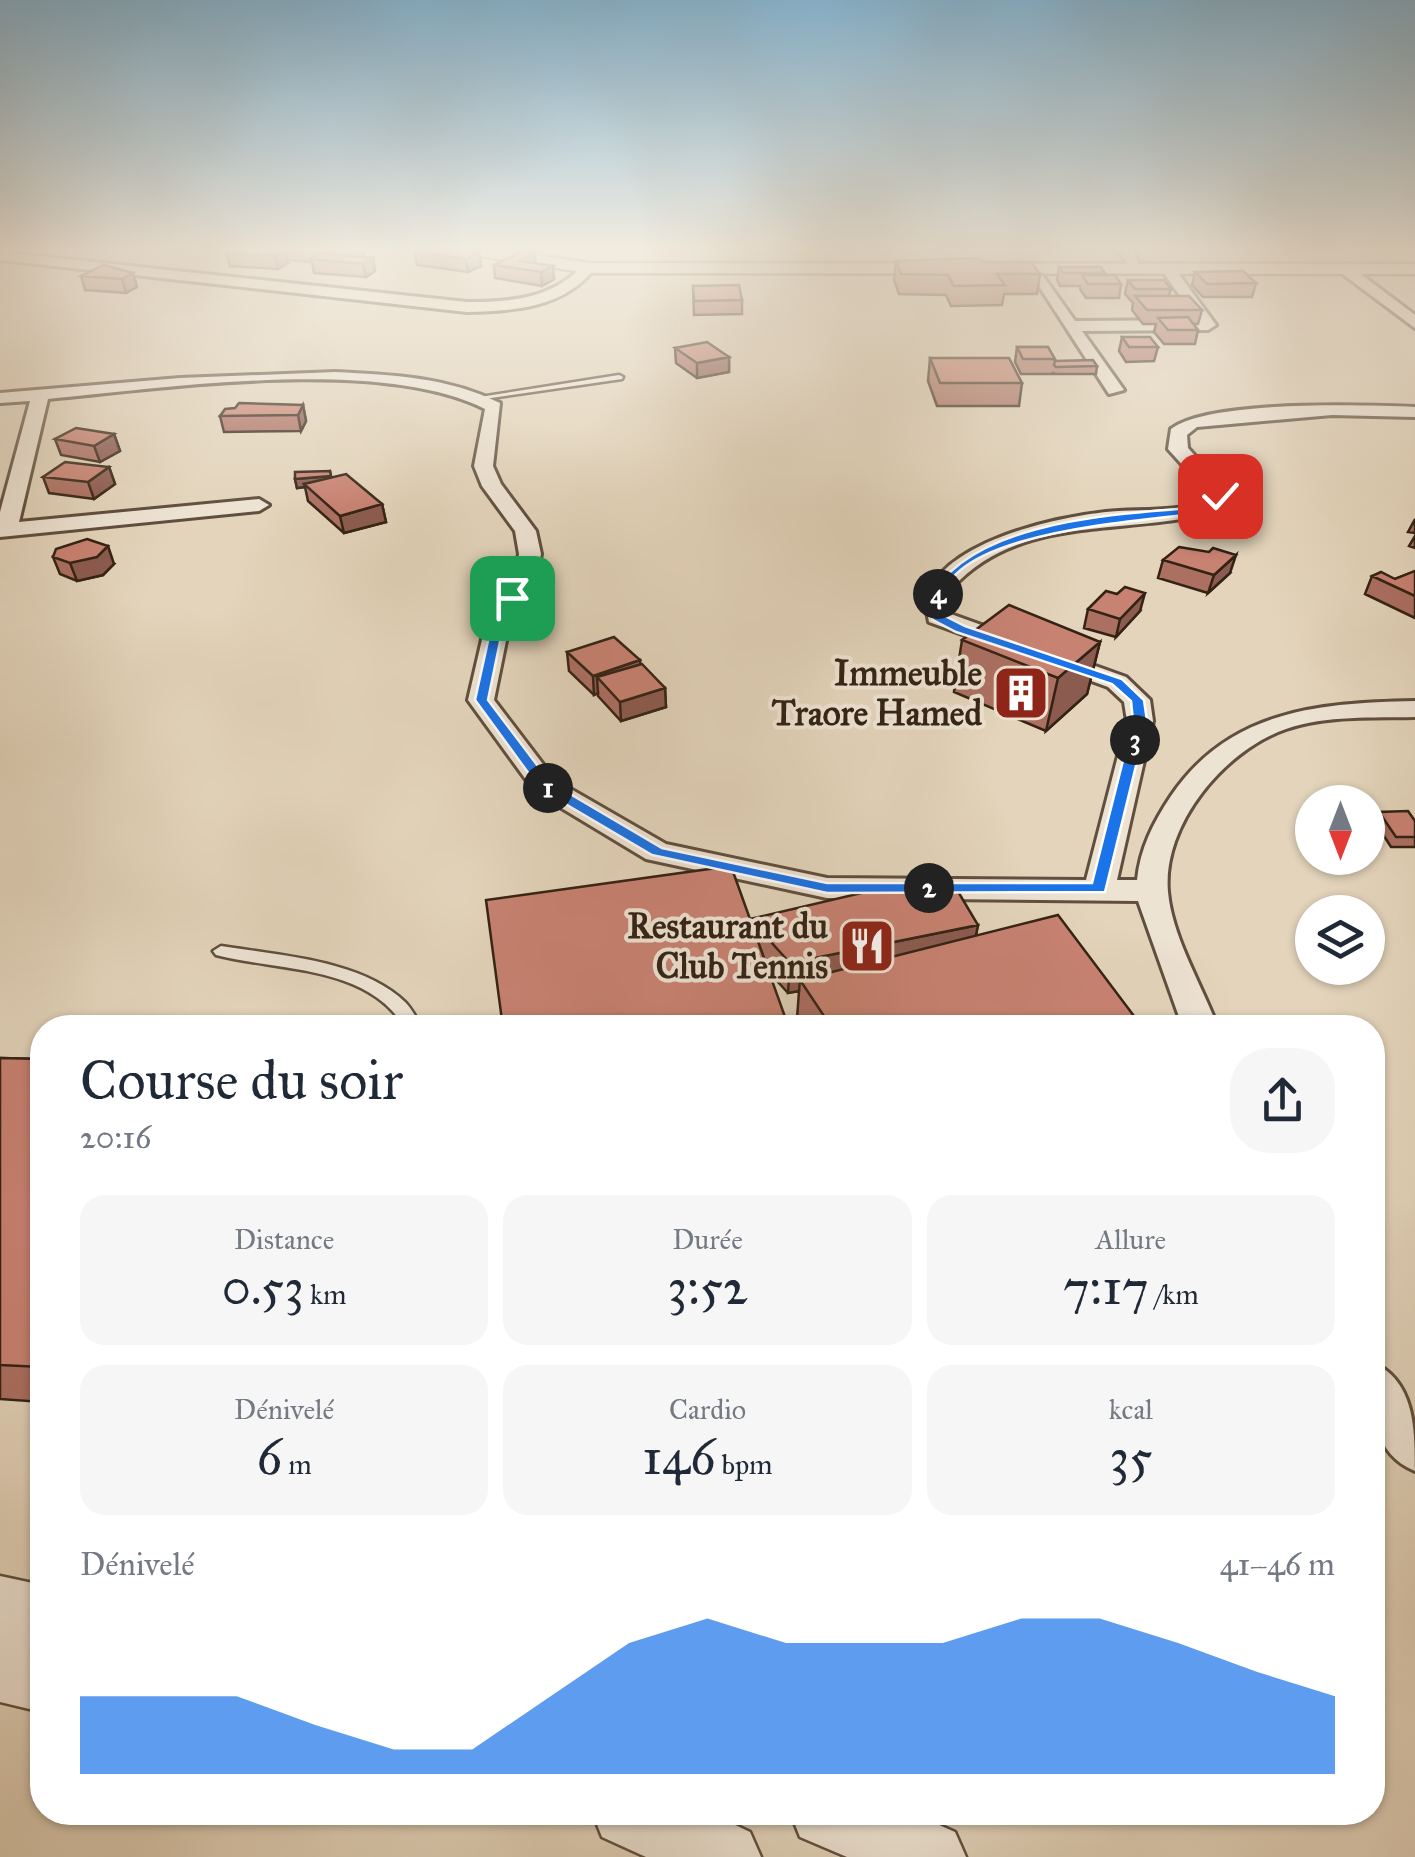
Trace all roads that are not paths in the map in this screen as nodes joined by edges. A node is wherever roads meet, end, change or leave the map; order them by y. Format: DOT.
graph roads {
  1 [pos="1078,336"];
  2 [pos="619,377"];
  3 [pos="1115,390"];
  4 [pos="40,394"];
  5 [pos="484,397"];
  6 [pos="0,398"];
  7 [pos="1415,412"];
  8 [pos="259,505"];
  9 [pos="3,530"];
  10 [pos="1415,709"];
  11 [pos="1099,888"];
  12 [pos="1152,891"];
  13 [pos="221,951"];
  14 [pos="410,1015"];
  15 [pos="1196,1015"];
  16 [pos="1385,1394"];
  17 [pos="1385,1402"];
  18 [pos="1415,1423"];
  19 [pos="1415,1448"];
  20 [pos="0,1608"];
  21 [pos="30,1614"];
  22 [pos="0,1669"];
  23 [pos="30,1676"];
  24 [pos="655,1825"];
  25 [pos="856,1825"];
  26 [pos="725,1857"];
  27 [pos="930,1857"];
  1 -- 3 [label="street"];
  2 -- 5 [label="lane"];
  4 -- 5 [label="street"];
  4 -- 6 [label="street"];
  4 -- 9 [label="street"];
  5 -- 11 [label="street"];
  7 -- 11 [label="street"];
  8 -- 9 [label="street"];
  10 -- 12 [label="street"];
  11 -- 12 [label="street"];
  12 -- 15 [label="street"];
  13 -- 14 [label="lane"];
  16 -- 18 [label="street"];
  17 -- 19 [label="street"];
  20 -- 21 [label="street"];
  22 -- 23 [label="street"];
  24 -- 26 [label="street"];
  25 -- 27 [label="street"];
}
